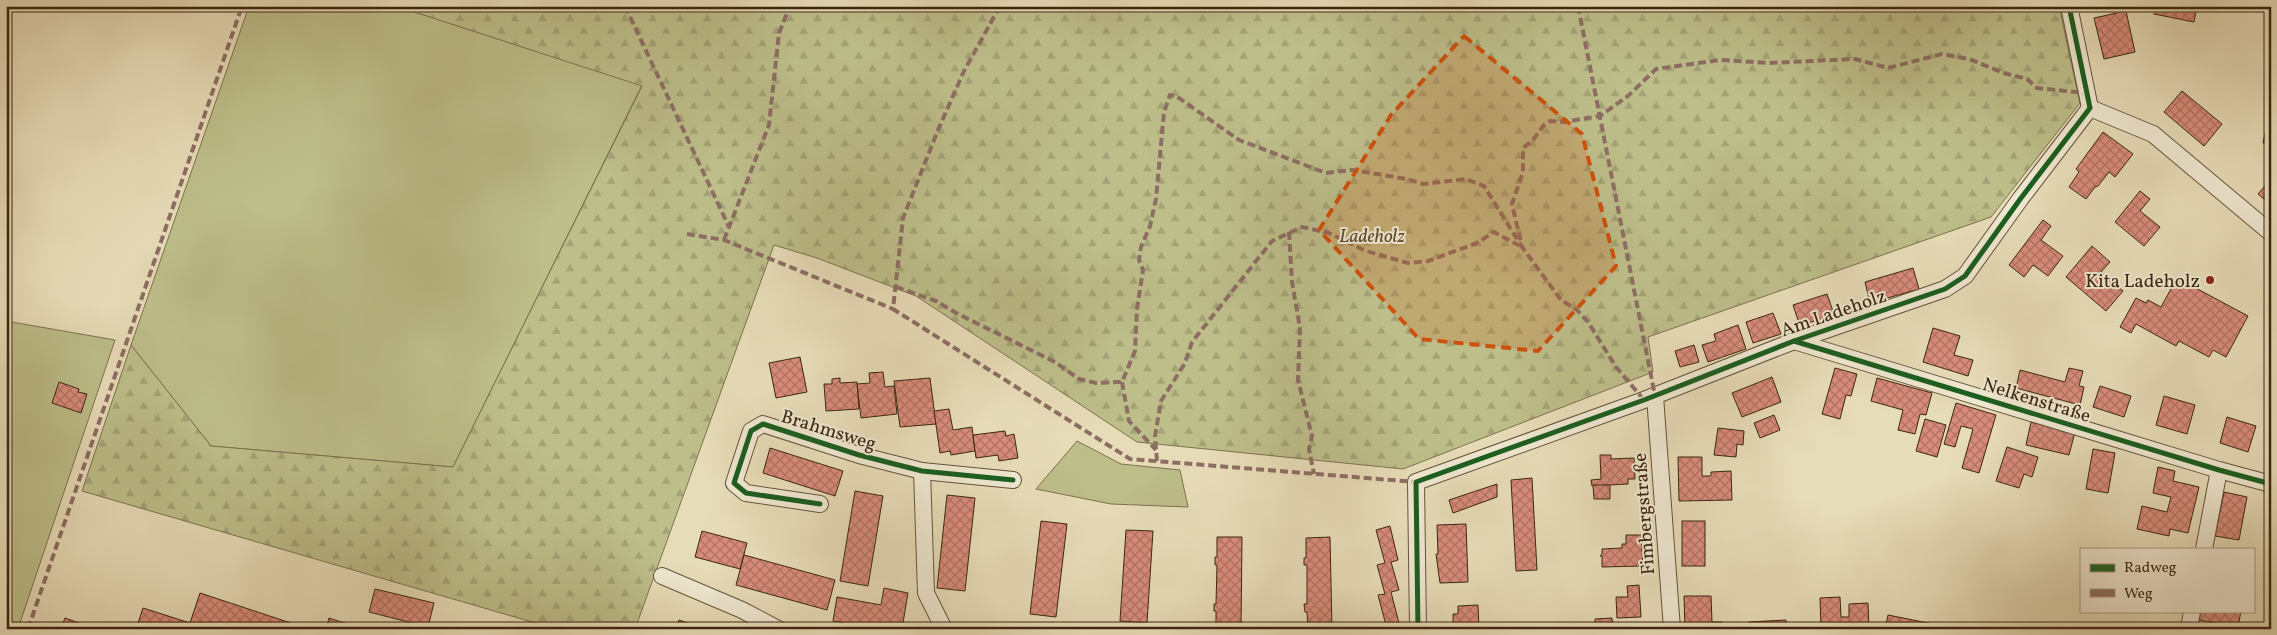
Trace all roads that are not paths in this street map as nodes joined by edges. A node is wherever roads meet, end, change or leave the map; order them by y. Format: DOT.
graph roads {
  1 [pos="2069,6"];
  2 [pos="2090,108"];
  3 [pos="2271,233"];
  4 [pos="1794,341"];
  5 [pos="1655,396"];
  6 [pos="2219,470"];
  7 [pos="922,471"];
  8 [pos="1013,480"];
  9 [pos="2271,484"];
  10 [pos="820,504"];
  11 [pos="2204,548"];
  12 [pos="662,576"];
  13 [pos="2192,612"];
  14 [pos="778,629"];
  15 [pos="944,629"];
  16 [pos="1418,629"];
  17 [pos="1672,629"];
  18 [pos="2189,629"];
  1 -- 2 [label="street"];
  2 -- 3 [label="street"];
  2 -- 4 [label="street, Am Ladeholz"];
  4 -- 5 [label="street, Am Ladeholz"];
  4 -- 6 [label="street, Nelkenstraße"];
  5 -- 16 [label="street, Am Ladeholz"];
  5 -- 17 [label="street, Fimbergstraße"];
  6 -- 9 [label="street, Nelkenstraße"];
  6 -- 11 [label="street"];
  7 -- 8 [label="street, Brahmsweg"];
  7 -- 10 [label="street, Brahmsweg"];
  7 -- 15 [label="street"];
  12 -- 14 [label="street"];
  13 -- 18 [label="street"];
}
